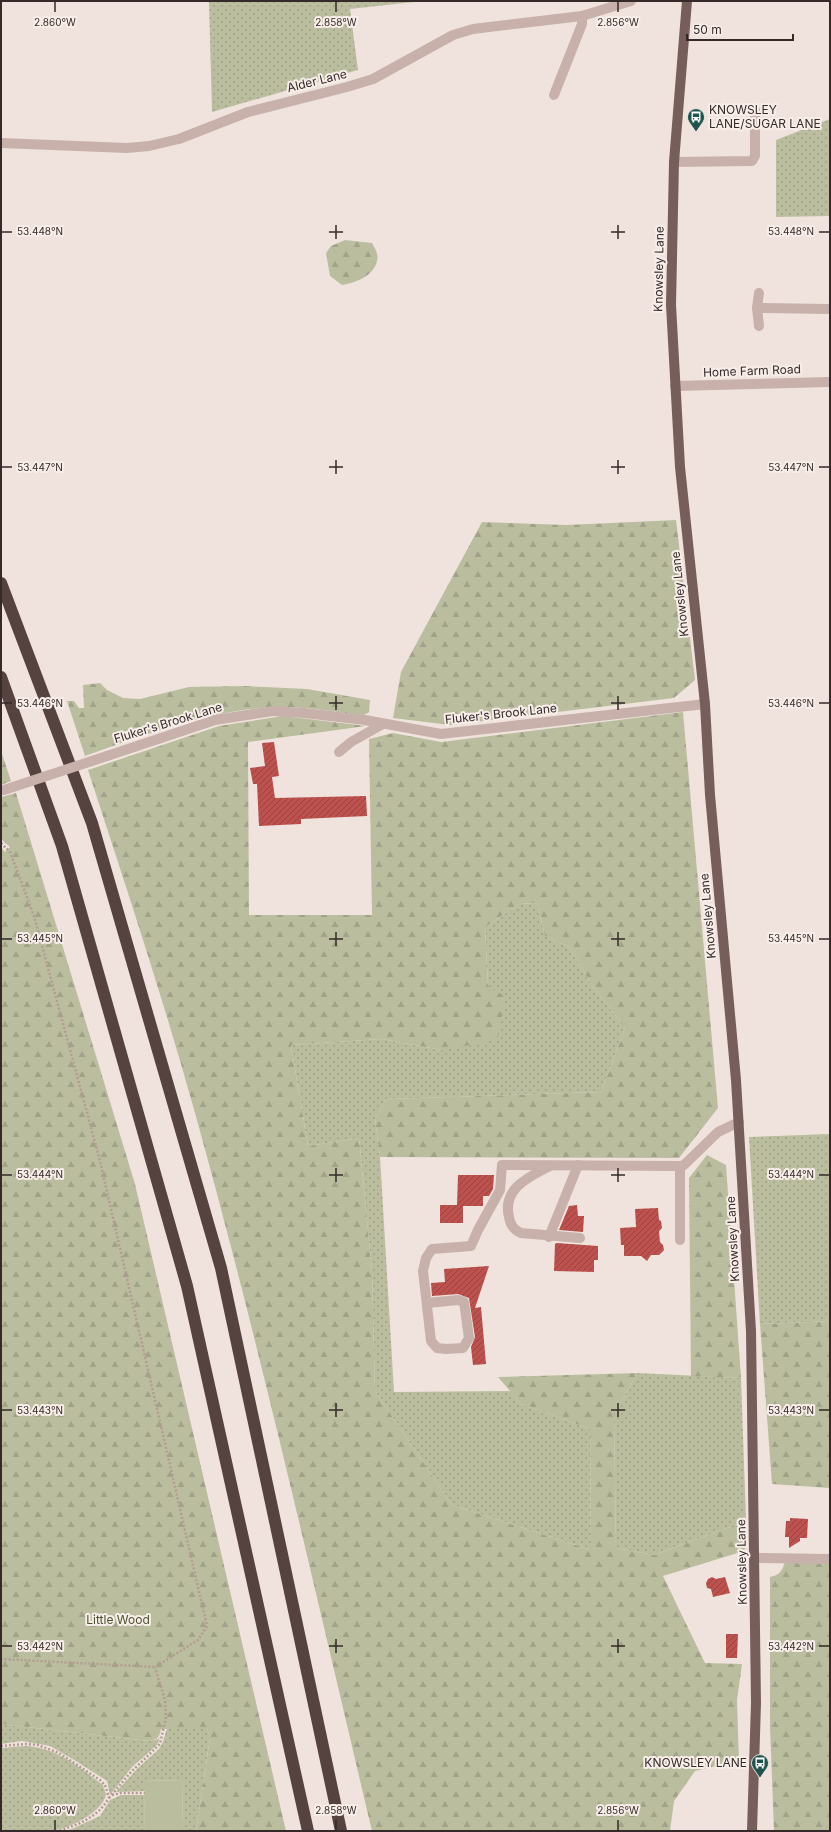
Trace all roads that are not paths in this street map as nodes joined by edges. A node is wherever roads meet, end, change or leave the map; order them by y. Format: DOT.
graph roads {
  1 [pos="631,1"];
  2 [pos="687,1"];
  3 [pos="582,16"];
  4 [pos="554,95"];
  5 [pos="756,110"];
  6 [pos="1,143"];
  7 [pos="674,162"];
  8 [pos="759,293"];
  9 [pos="757,308"];
  10 [pos="830,309"];
  11 [pos="759,326"];
  12 [pos="830,382"];
  13 [pos="675,386"];
  14 [pos="1,583"];
  15 [pos="1,677"];
  16 [pos="705,704"];
  17 [pos="383,724"];
  18 [pos="339,752"];
  19 [pos="2,791"];
  20 [pos="739,1122"];
  21 [pos="552,1165"];
  22 [pos="578,1165"];
  23 [pos="680,1166"];
  24 [pos="549,1236"];
  25 [pos="580,1238"];
  26 [pos="680,1240"];
  27 [pos="427,1303"];
  28 [pos="755,1558"];
  29 [pos="830,1559"];
  30 [pos="308,1831"];
  31 [pos="341,1831"];
  32 [pos="752,1831"];
  1 -- 3 [label="street, Alder Lane"];
  2 -- 7 [label="main road, Knowsley Lane"];
  3 -- 4 [label="street"];
  3 -- 6 [label="street, Alder Lane"];
  5 -- 7 [label="street"];
  7 -- 13 [label="main road, Knowsley Lane"];
  8 -- 9 [label="street"];
  9 -- 10 [label="street"];
  9 -- 11 [label="street"];
  12 -- 13 [label="street, Home Farm Road"];
  13 -- 16 [label="main road, Knowsley Lane"];
  14 -- 31 [label="highway"];
  15 -- 30 [label="highway"];
  16 -- 17 [label="street, Fluker's Brook Lane"];
  16 -- 20 [label="main road, Knowsley Lane"];
  17 -- 18 [label="street"];
  17 -- 19 [label="street, Fluker's Brook Lane, bridge"];
  20 -- 23 [label="street"];
  20 -- 28 [label="main road, Knowsley Lane"];
  21 -- 22 [label="street"];
  21 -- 24 [label="street"];
  21 -- 27 [label="street"];
  22 -- 23 [label="street"];
  22 -- 24 [label="street"];
  23 -- 26 [label="street"];
  24 -- 25 [label="street"];
  27 -- 27 [label="street"];
  28 -- 29 [label="street"];
  28 -- 32 [label="main road, Knowsley Lane"];
}
